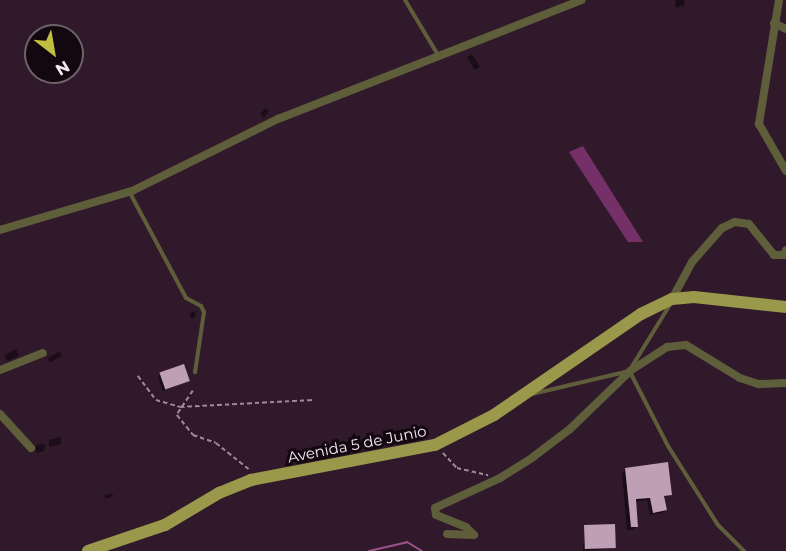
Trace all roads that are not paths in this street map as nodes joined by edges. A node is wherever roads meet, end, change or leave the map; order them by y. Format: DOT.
graph roads {
  1 [pos="405,0"];
  2 [pos="582,0"];
  3 [pos="779,0"];
  4 [pos="774,24"];
  5 [pos="786,29"];
  6 [pos="438,56"];
  7 [pos="786,171"];
  8 [pos="130,192"];
  9 [pos="0,230"];
  10 [pos="786,250"];
  11 [pos="672,300"];
  12 [pos="786,307"];
  13 [pos="43,353"];
  14 [pos="0,370"];
  15 [pos="630,371"];
  16 [pos="195,372"];
  17 [pos="786,383"];
  18 [pos="525,395"];
  19 [pos="0,414"];
  20 [pos="31,448"];
  21 [pos="447,534"];
  22 [pos="88,551"];
  23 [pos="744,551"];
  1 -- 6 [label="lane"];
  2 -- 6 [label="street"];
  3 -- 4 [label="street"];
  4 -- 5 [label="street"];
  4 -- 7 [label="street"];
  6 -- 8 [label="street"];
  8 -- 9 [label="street"];
  8 -- 16 [label="lane"];
  10 -- 11 [label="street"];
  11 -- 12 [label="main road, Avenida 5 de Junio"];
  11 -- 15 [label="lane"];
  11 -- 18 [label="main road, Avenida 5 de Junio"];
  13 -- 14 [label="street"];
  15 -- 17 [label="street"];
  15 -- 18 [label="lane"];
  15 -- 21 [label="street"];
  15 -- 23 [label="lane"];
  18 -- 22 [label="main road, Avenida 5 de Junio"];
  19 -- 20 [label="street"];
}
